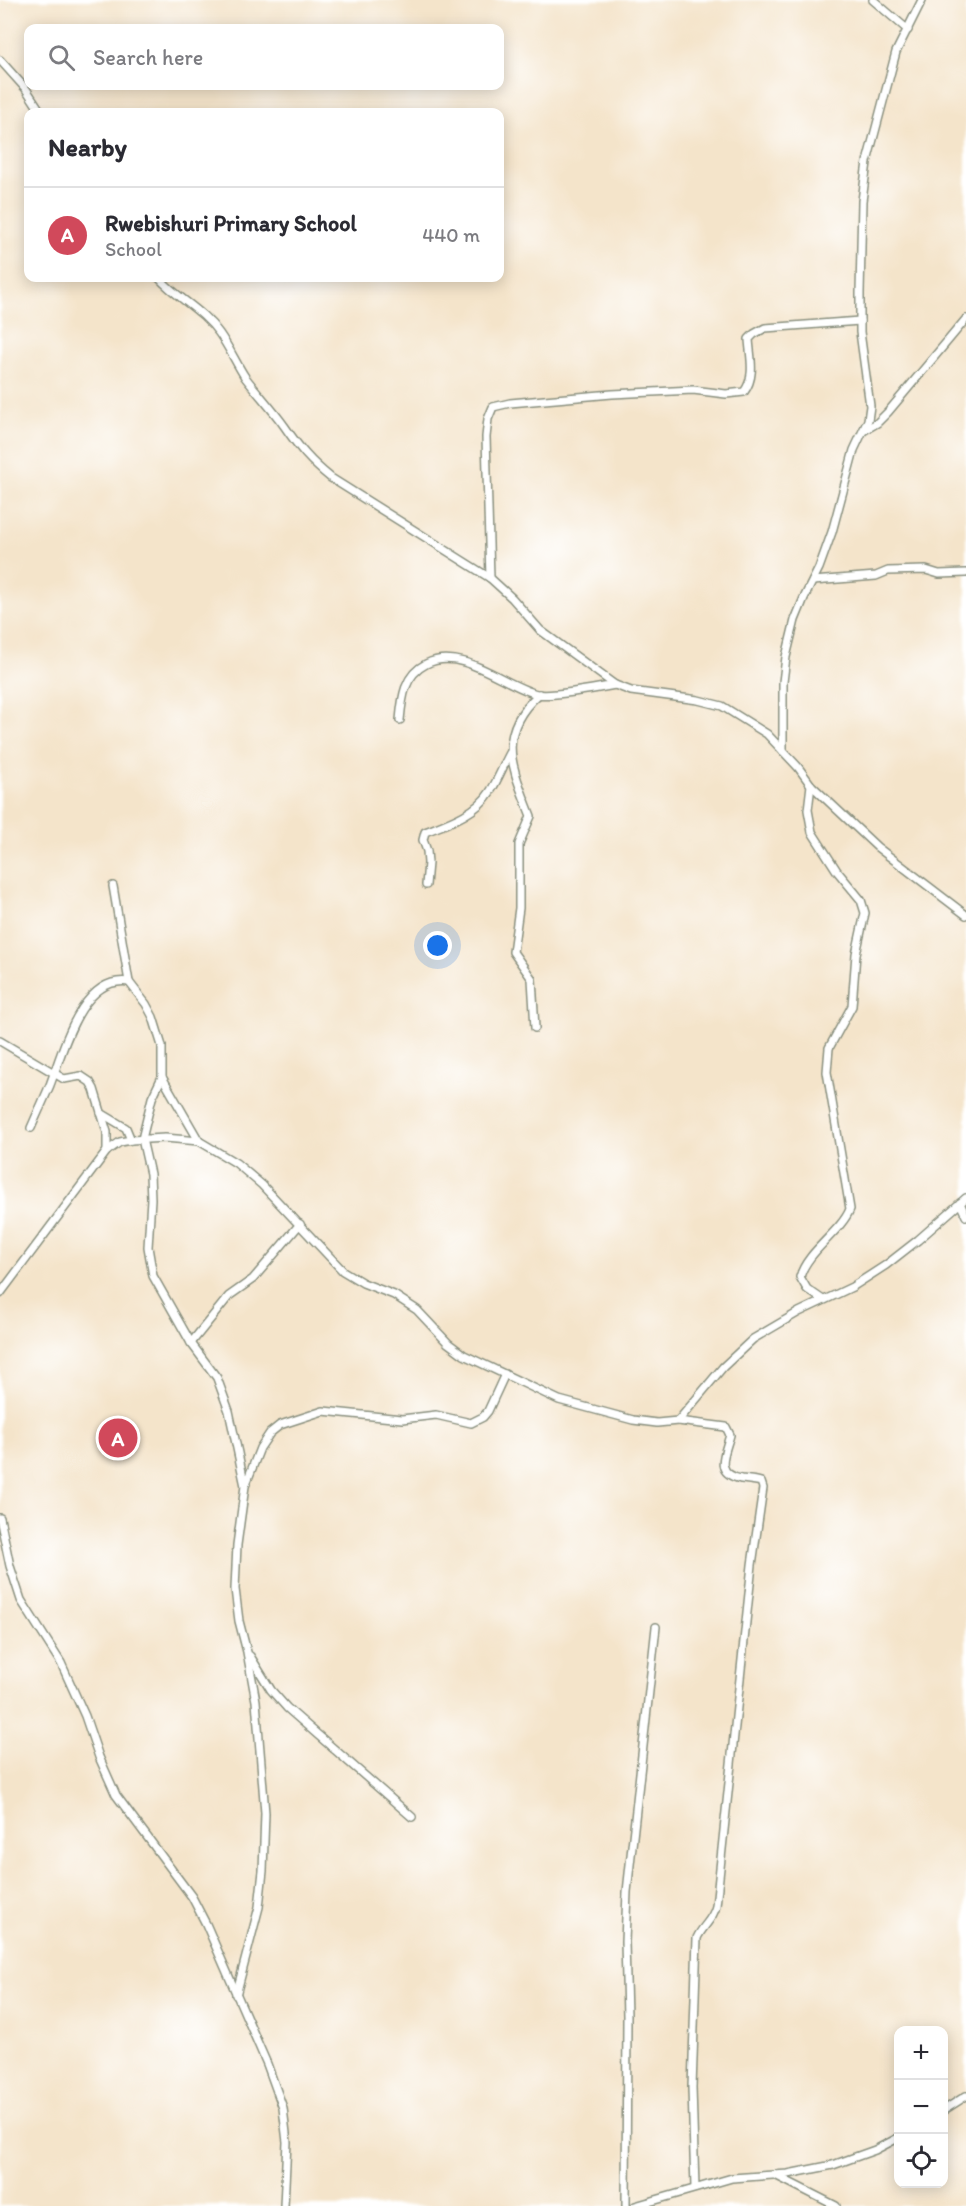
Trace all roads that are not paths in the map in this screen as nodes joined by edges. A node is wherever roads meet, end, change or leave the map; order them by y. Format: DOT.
graph roads {
  1 [pos="873,0"];
  2 [pos="922,0"];
  3 [pos="908,30"];
  4 [pos="0,60"];
  5 [pos="24,87"];
  6 [pos="27,90"];
  7 [pos="38,108"];
  8 [pos="163,282"];
  9 [pos="966,319"];
  10 [pos="860,321"];
  11 [pos="865,430"];
  12 [pos="966,573"];
  13 [pos="490,578"];
  14 [pos="813,581"];
  15 [pos="615,685"];
  16 [pos="539,694"];
  17 [pos="400,720"];
  18 [pos="783,751"];
  19 [pos="510,753"];
  20 [pos="812,785"];
  21 [pos="426,885"];
  22 [pos="113,886"];
  23 [pos="966,915"];
  24 [pos="129,982"];
  25 [pos="535,1028"];
  26 [pos="0,1041"];
  27 [pos="54,1072"];
  28 [pos="162,1077"];
  29 [pos="101,1113"];
  30 [pos="31,1128"];
  31 [pos="142,1139"];
  32 [pos="131,1140"];
  33 [pos="199,1141"];
  34 [pos="108,1151"];
  35 [pos="963,1201"];
  36 [pos="966,1216"];
  37 [pos="300,1224"];
  38 [pos="0,1294"];
  39 [pos="823,1300"];
  40 [pos="191,1343"];
  41 [pos="505,1374"];
  42 [pos="678,1421"];
  43 [pos="245,1486"];
  44 [pos="0,1518"];
  45 [pos="656,1627"];
  46 [pos="247,1652"];
  47 [pos="412,1817"];
  48 [pos="236,1995"];
  49 [pos="966,2096"];
  50 [pos="948,2107"];
  51 [pos="894,2140"];
  52 [pos="776,2175"];
  53 [pos="695,2188"];
  54 [pos="644,2205"];
  55 [pos="284,2206"];
  56 [pos="626,2206"];
  57 [pos="634,2206"];
  58 [pos="836,2206"];
  1 -- 3 [label="street"];
  2 -- 3 [label="street"];
  3 -- 10 [label="street"];
  4 -- 5 [label="street"];
  6 -- 7 [label="street"];
  8 -- 13 [label="street"];
  9 -- 11 [label="street"];
  10 -- 11 [label="street"];
  10 -- 13 [label="street"];
  11 -- 14 [label="street"];
  12 -- 14 [label="street"];
  13 -- 15 [label="street"];
  14 -- 18 [label="street"];
  15 -- 16 [label="street"];
  15 -- 18 [label="street"];
  16 -- 17 [label="street"];
  16 -- 19 [label="street"];
  18 -- 20 [label="street"];
  19 -- 21 [label="street"];
  19 -- 25 [label="street"];
  20 -- 23 [label="street"];
  20 -- 39 [label="street"];
  22 -- 24 [label="street"];
  24 -- 27 [label="street"];
  24 -- 28 [label="street"];
  26 -- 27 [label="street"];
  27 -- 29 [label="street"];
  27 -- 30 [label="street"];
  28 -- 31 [label="street"];
  28 -- 33 [label="street"];
  29 -- 32 [label="street"];
  29 -- 34 [label="street"];
  31 -- 32 [label="street"];
  31 -- 33 [label="street"];
  31 -- 40 [label="street"];
  32 -- 34 [label="street"];
  33 -- 37 [label="street"];
  34 -- 38 [label="street"];
  35 -- 36 [label="street"];
  35 -- 39 [label="street"];
  37 -- 40 [label="street"];
  37 -- 41 [label="street"];
  39 -- 42 [label="street"];
  40 -- 43 [label="street"];
  41 -- 42 [label="street"];
  41 -- 43 [label="street"];
  42 -- 53 [label="street"];
  43 -- 46 [label="street"];
  44 -- 48 [label="street"];
  45 -- 56 [label="street"];
  46 -- 47 [label="street"];
  46 -- 48 [label="street"];
  48 -- 55 [label="street"];
  49 -- 50 [label="street"];
  51 -- 52 [label="street"];
  52 -- 53 [label="street"];
  52 -- 58 [label="street"];
  53 -- 54 [label="street"];
  54 -- 57 [label="street"];
}
